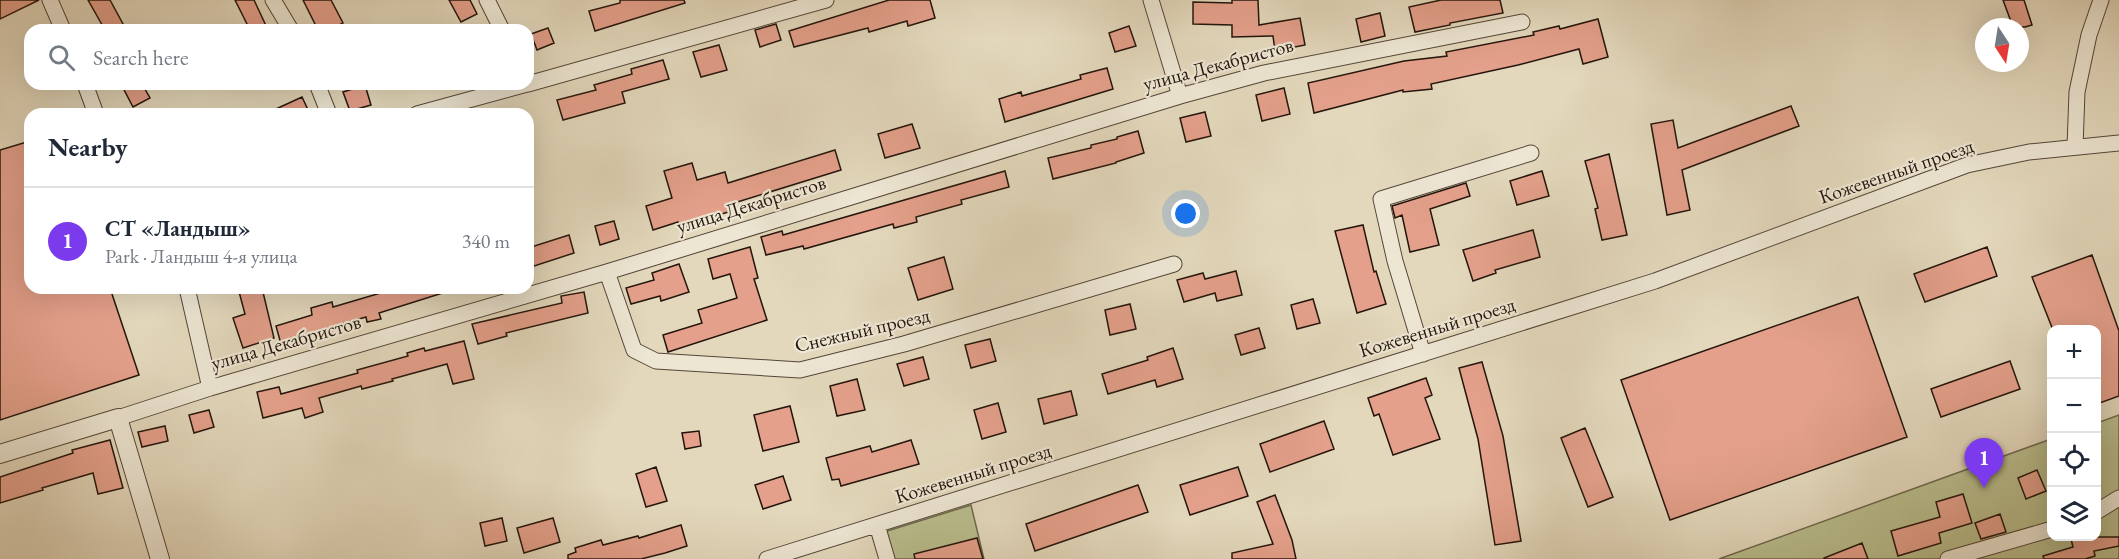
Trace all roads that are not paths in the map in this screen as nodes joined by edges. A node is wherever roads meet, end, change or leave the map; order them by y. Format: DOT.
graph roads {
  1 [pos="50,0"];
  2 [pos="273,0"];
  3 [pos="487,0"];
  4 [pos="826,0"];
  5 [pos="1151,0"];
  6 [pos="2101,0"];
  7 [pos="1522,22"];
  8 [pos="60,24"];
  9 [pos="287,24"];
  10 [pos="499,24"];
  11 [pos="534,82"];
  12 [pos="87,90"];
  13 [pos="319,90"];
  14 [pos="504,90"];
  15 [pos="1180,96"];
  16 [pos="94,108"];
  17 [pos="327,108"];
  18 [pos="439,108"];
  19 [pos="2119,143"];
  20 [pos="2075,147"];
  21 [pos="1531,153"];
  22 [pos="1174,264"];
  23 [pos="607,272"];
  24 [pos="534,293"];
  25 [pos="188,294"];
  26 [pos="532,294"];
  27 [pos="1424,354"];
  28 [pos="210,388"];
  29 [pos="118,417"];
  30 [pos="0,454"];
  31 [pos="2119,498"];
  32 [pos="2101,509"];
  33 [pos="878,525"];
  34 [pos="2047,530"];
  35 [pos="160,559"];
  36 [pos="767,559"];
  37 [pos="888,559"];
  38 [pos="1948,559"];
  1 -- 8 [label="street"];
  2 -- 9 [label="street"];
  3 -- 10 [label="street"];
  4 -- 11 [label="street"];
  5 -- 15 [label="street"];
  6 -- 20 [label="street"];
  7 -- 15 [label="street, улица Декабристов"];
  12 -- 16 [label="street"];
  13 -- 17 [label="street"];
  14 -- 18 [label="street"];
  15 -- 23 [label="street, улица Декабристов"];
  19 -- 20 [label="street, Кожевенный проезд"];
  20 -- 27 [label="street, Кожевенный проезд"];
  21 -- 27 [label="street"];
  22 -- 23 [label="street, Снежный проезд"];
  23 -- 24 [label="street, улица Декабристов"];
  25 -- 28 [label="street"];
  26 -- 28 [label="street, улица Декабристов"];
  27 -- 33 [label="street, Кожевенный проезд"];
  28 -- 29 [label="street, улица Декабристов"];
  29 -- 30 [label="street, улица Декабристов"];
  29 -- 35 [label="street"];
  31 -- 32 [label="street"];
  33 -- 36 [label="street, Кожевенный проезд"];
  33 -- 37 [label="street"];
  34 -- 38 [label="street"];
}
